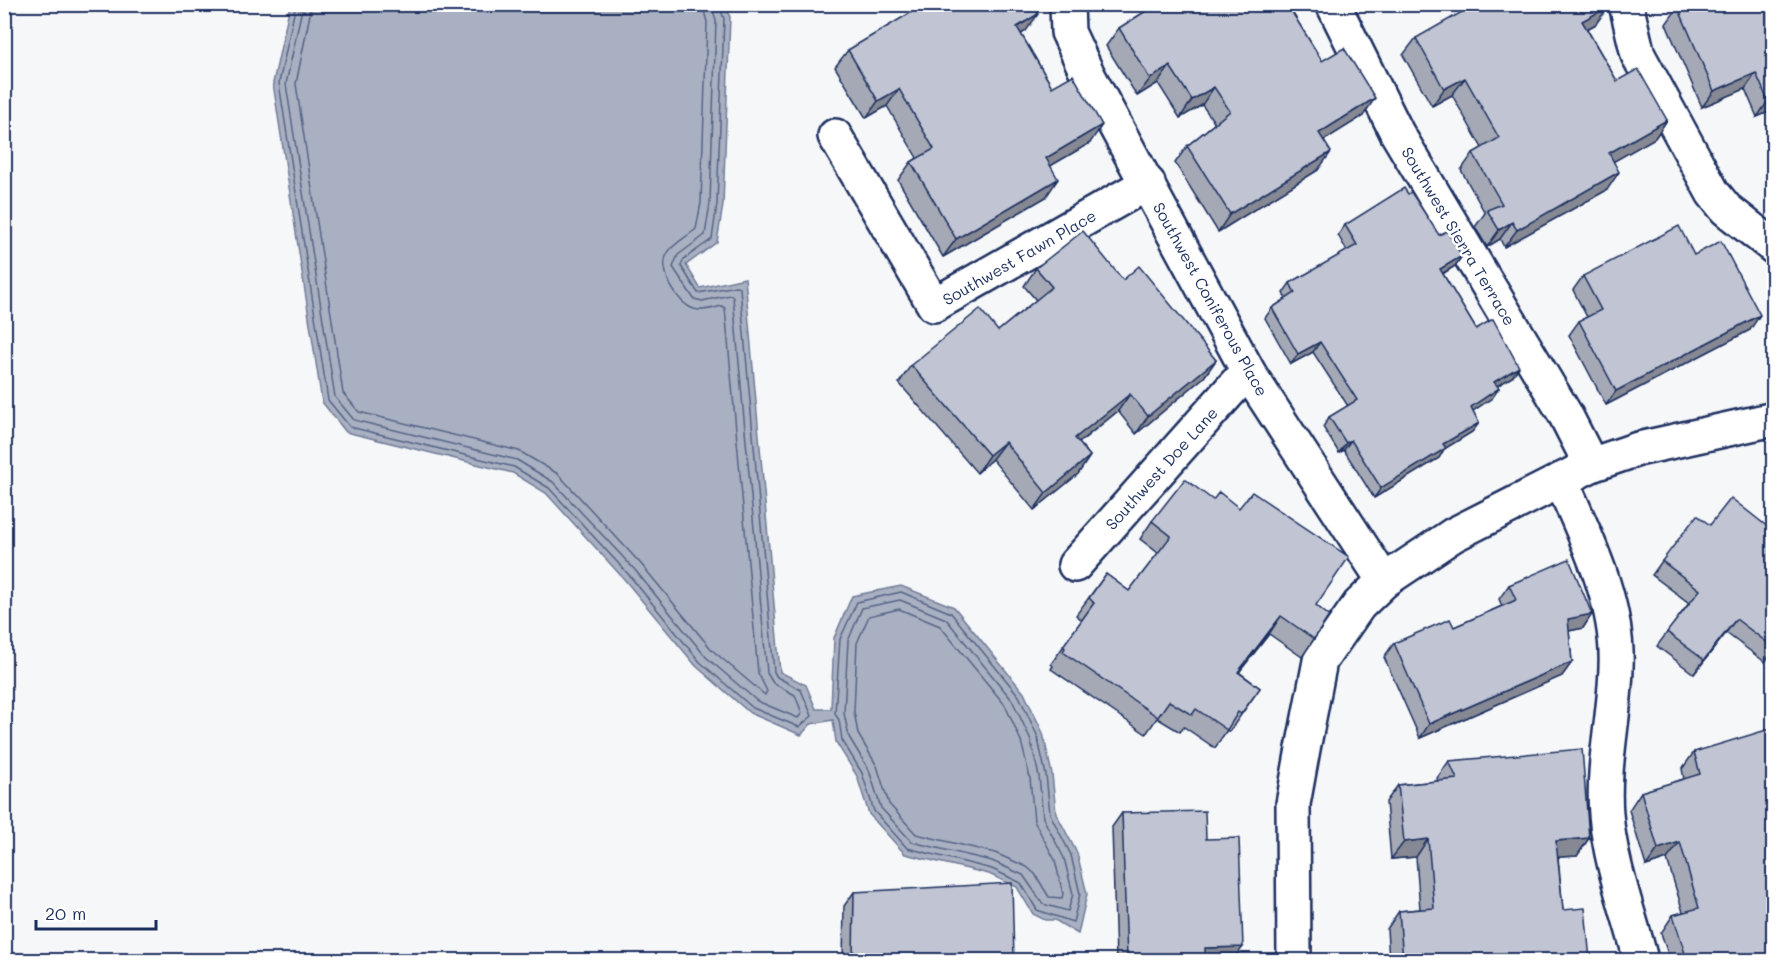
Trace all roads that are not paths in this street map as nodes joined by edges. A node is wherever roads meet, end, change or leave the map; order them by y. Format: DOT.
graph roads {
  1 [pos="1067,4"];
  2 [pos="1333,4"];
  3 [pos="1626,4"];
  4 [pos="835,136"];
  5 [pos="1148,183"];
  6 [pos="1773,247"];
  7 [pos="1250,375"];
  8 [pos="1773,419"];
  9 [pos="1591,465"];
  10 [pos="1561,480"];
  11 [pos="1075,565"];
  12 [pos="1384,581"];
  13 [pos="1294,960"];
  14 [pos="1641,960"];
  1 -- 5 [label="street, Southwest Coniferous Place"];
  2 -- 9 [label="street, Southwest Sierra Terrace"];
  3 -- 6 [label="street"];
  4 -- 5 [label="street, Southwest Fawn Place"];
  5 -- 7 [label="street, Southwest Coniferous Place"];
  7 -- 11 [label="street, Southwest Doe Lane"];
  7 -- 12 [label="street, Southwest Coniferous Place"];
  8 -- 9 [label="street"];
  9 -- 10 [label="street"];
  10 -- 12 [label="street"];
  10 -- 14 [label="street"];
  12 -- 13 [label="street"];
}
